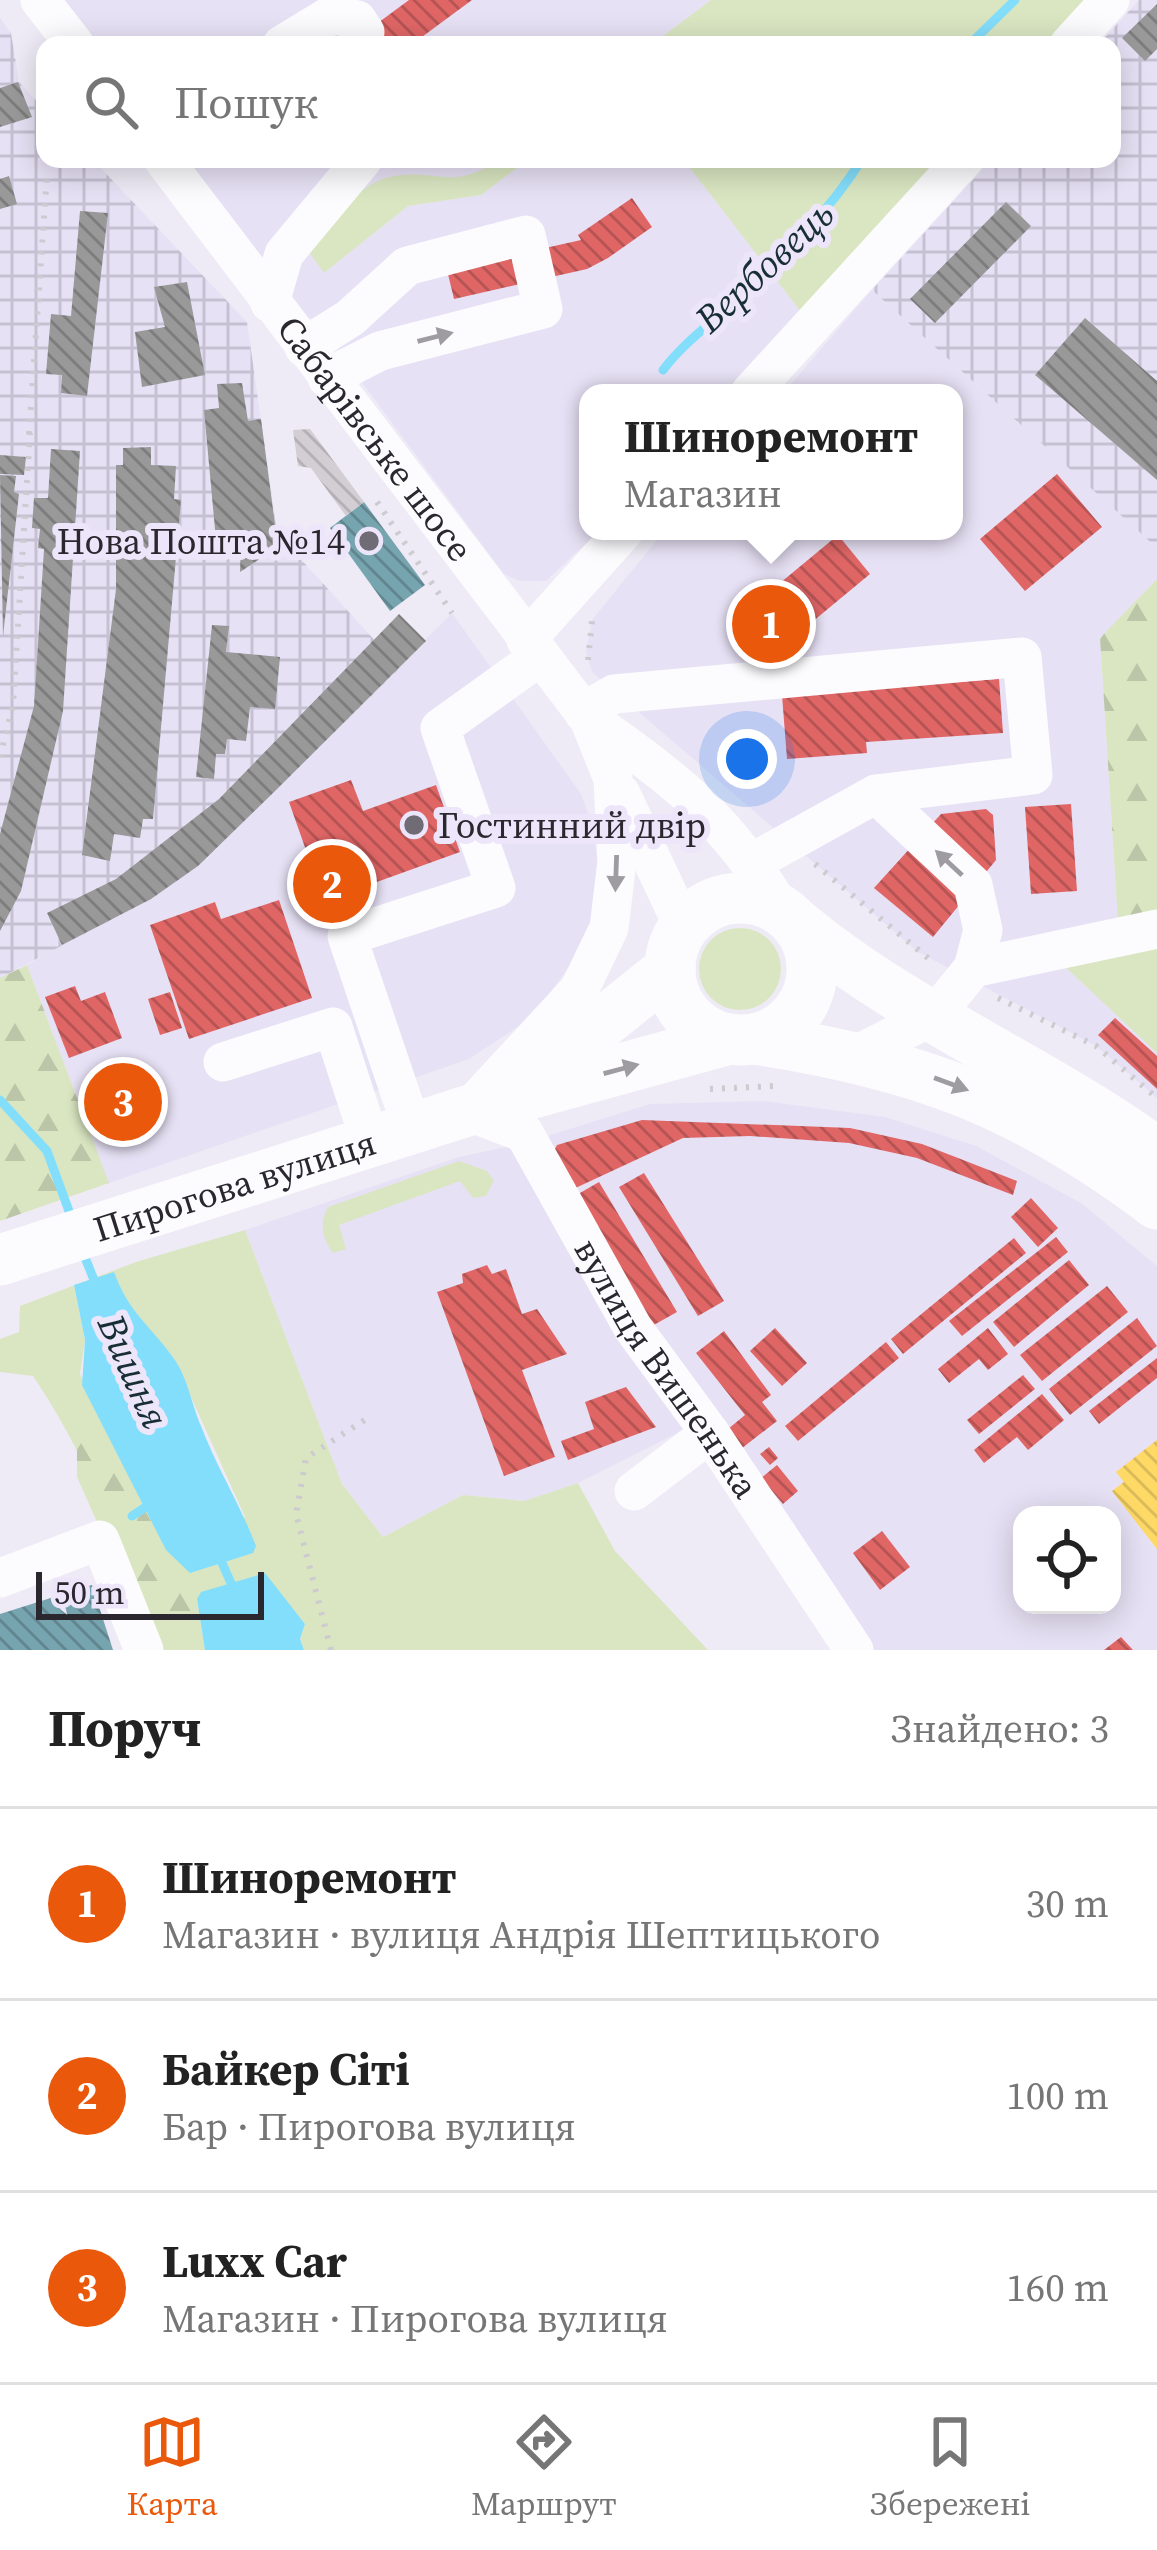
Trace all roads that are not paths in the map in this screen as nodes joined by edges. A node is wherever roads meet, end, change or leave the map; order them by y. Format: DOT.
graph roads {
  1 [pos="40,0"];
  2 [pos="1110,0"];
  3 [pos="365,32"];
  4 [pos="69,36"];
  5 [pos="297,36"];
  6 [pos="1077,36"];
  7 [pos="170,168"];
  8 [pos="355,168"];
  9 [pos="956,168"];
  10 [pos="270,303"];
  11 [pos="315,363"];
  12 [pos="758,384"];
  13 [pos="617,540"];
  14 [pos="533,648"];
  15 [pos="595,708"];
  16 [pos="614,778"];
  17 [pos="876,794"];
  18 [pos="753,862"];
  19 [pos="789,917"];
  20 [pos="1157,929"];
  21 [pos="676,948"];
  22 [pos="957,988"];
  23 [pos="742,1039"];
  24 [pos="852,1057"];
  25 [pos="223,1062"];
  26 [pos="467,1111"];
  27 [pos="391,1135"];
  28 [pos="1157,1153"];
  29 [pos="1157,1204"];
  30 [pos="0,1260"];
  31 [pos="710,1433"];
  32 [pos="634,1491"];
  33 [pos="0,1578"];
  34 [pos="144,1650"];
  35 [pos="854,1650"];
  1 -- 4 [label="street"];
  2 -- 6 [label="street"];
  3 -- 5 [label="street"];
  7 -- 10 [label="street, Сабарівське шосе"];
  8 -- 10 [label="street"];
  9 -- 12 [label="street"];
  10 -- 11 [label="street, Сабарівське шосе"];
  11 -- 11 [label="street, one-way"];
  11 -- 14 [label="street, Сабарівське шосе"];
  13 -- 14 [label="street"];
  14 -- 15 [label="street, Сабарівське шосе"];
  14 -- 27 [label="street"];
  15 -- 16 [label="street"];
  15 -- 17 [label="street"];
  15 -- 18 [label="street"];
  16 -- 21 [label="street"];
  16 -- 26 [label="street, one-way"];
  17 -- 18 [label="street"];
  22 -- 17 [label="street, one-way"];
  18 -- 19 [label="street"];
  19 -- 21 [label="main road"];
  19 -- 22 [label="main road"];
  19 -- 23 [label="main road"];
  20 -- 22 [label="street"];
  21 -- 23 [label="main road"];
  21 -- 26 [label="main road, Пирогова вулиця"];
  22 -- 24 [label="street"];
  22 -- 28 [label="main road"];
  23 -- 24 [label="main road, Пирогова вулиця"];
  26 -- 23 [label="main road, Пирогова вулиця, one-way"];
  24 -- 29 [label="main road, Пирогова вулиця, one-way"];
  25 -- 27 [label="street"];
  26 -- 27 [label="main road, Пирогова вулиця"];
  26 -- 31 [label="street, вулиця Вишенька"];
  27 -- 30 [label="main road, Пирогова вулиця"];
  31 -- 32 [label="street"];
  31 -- 35 [label="street, вулиця Вишенька"];
  33 -- 34 [label="street"];
}
